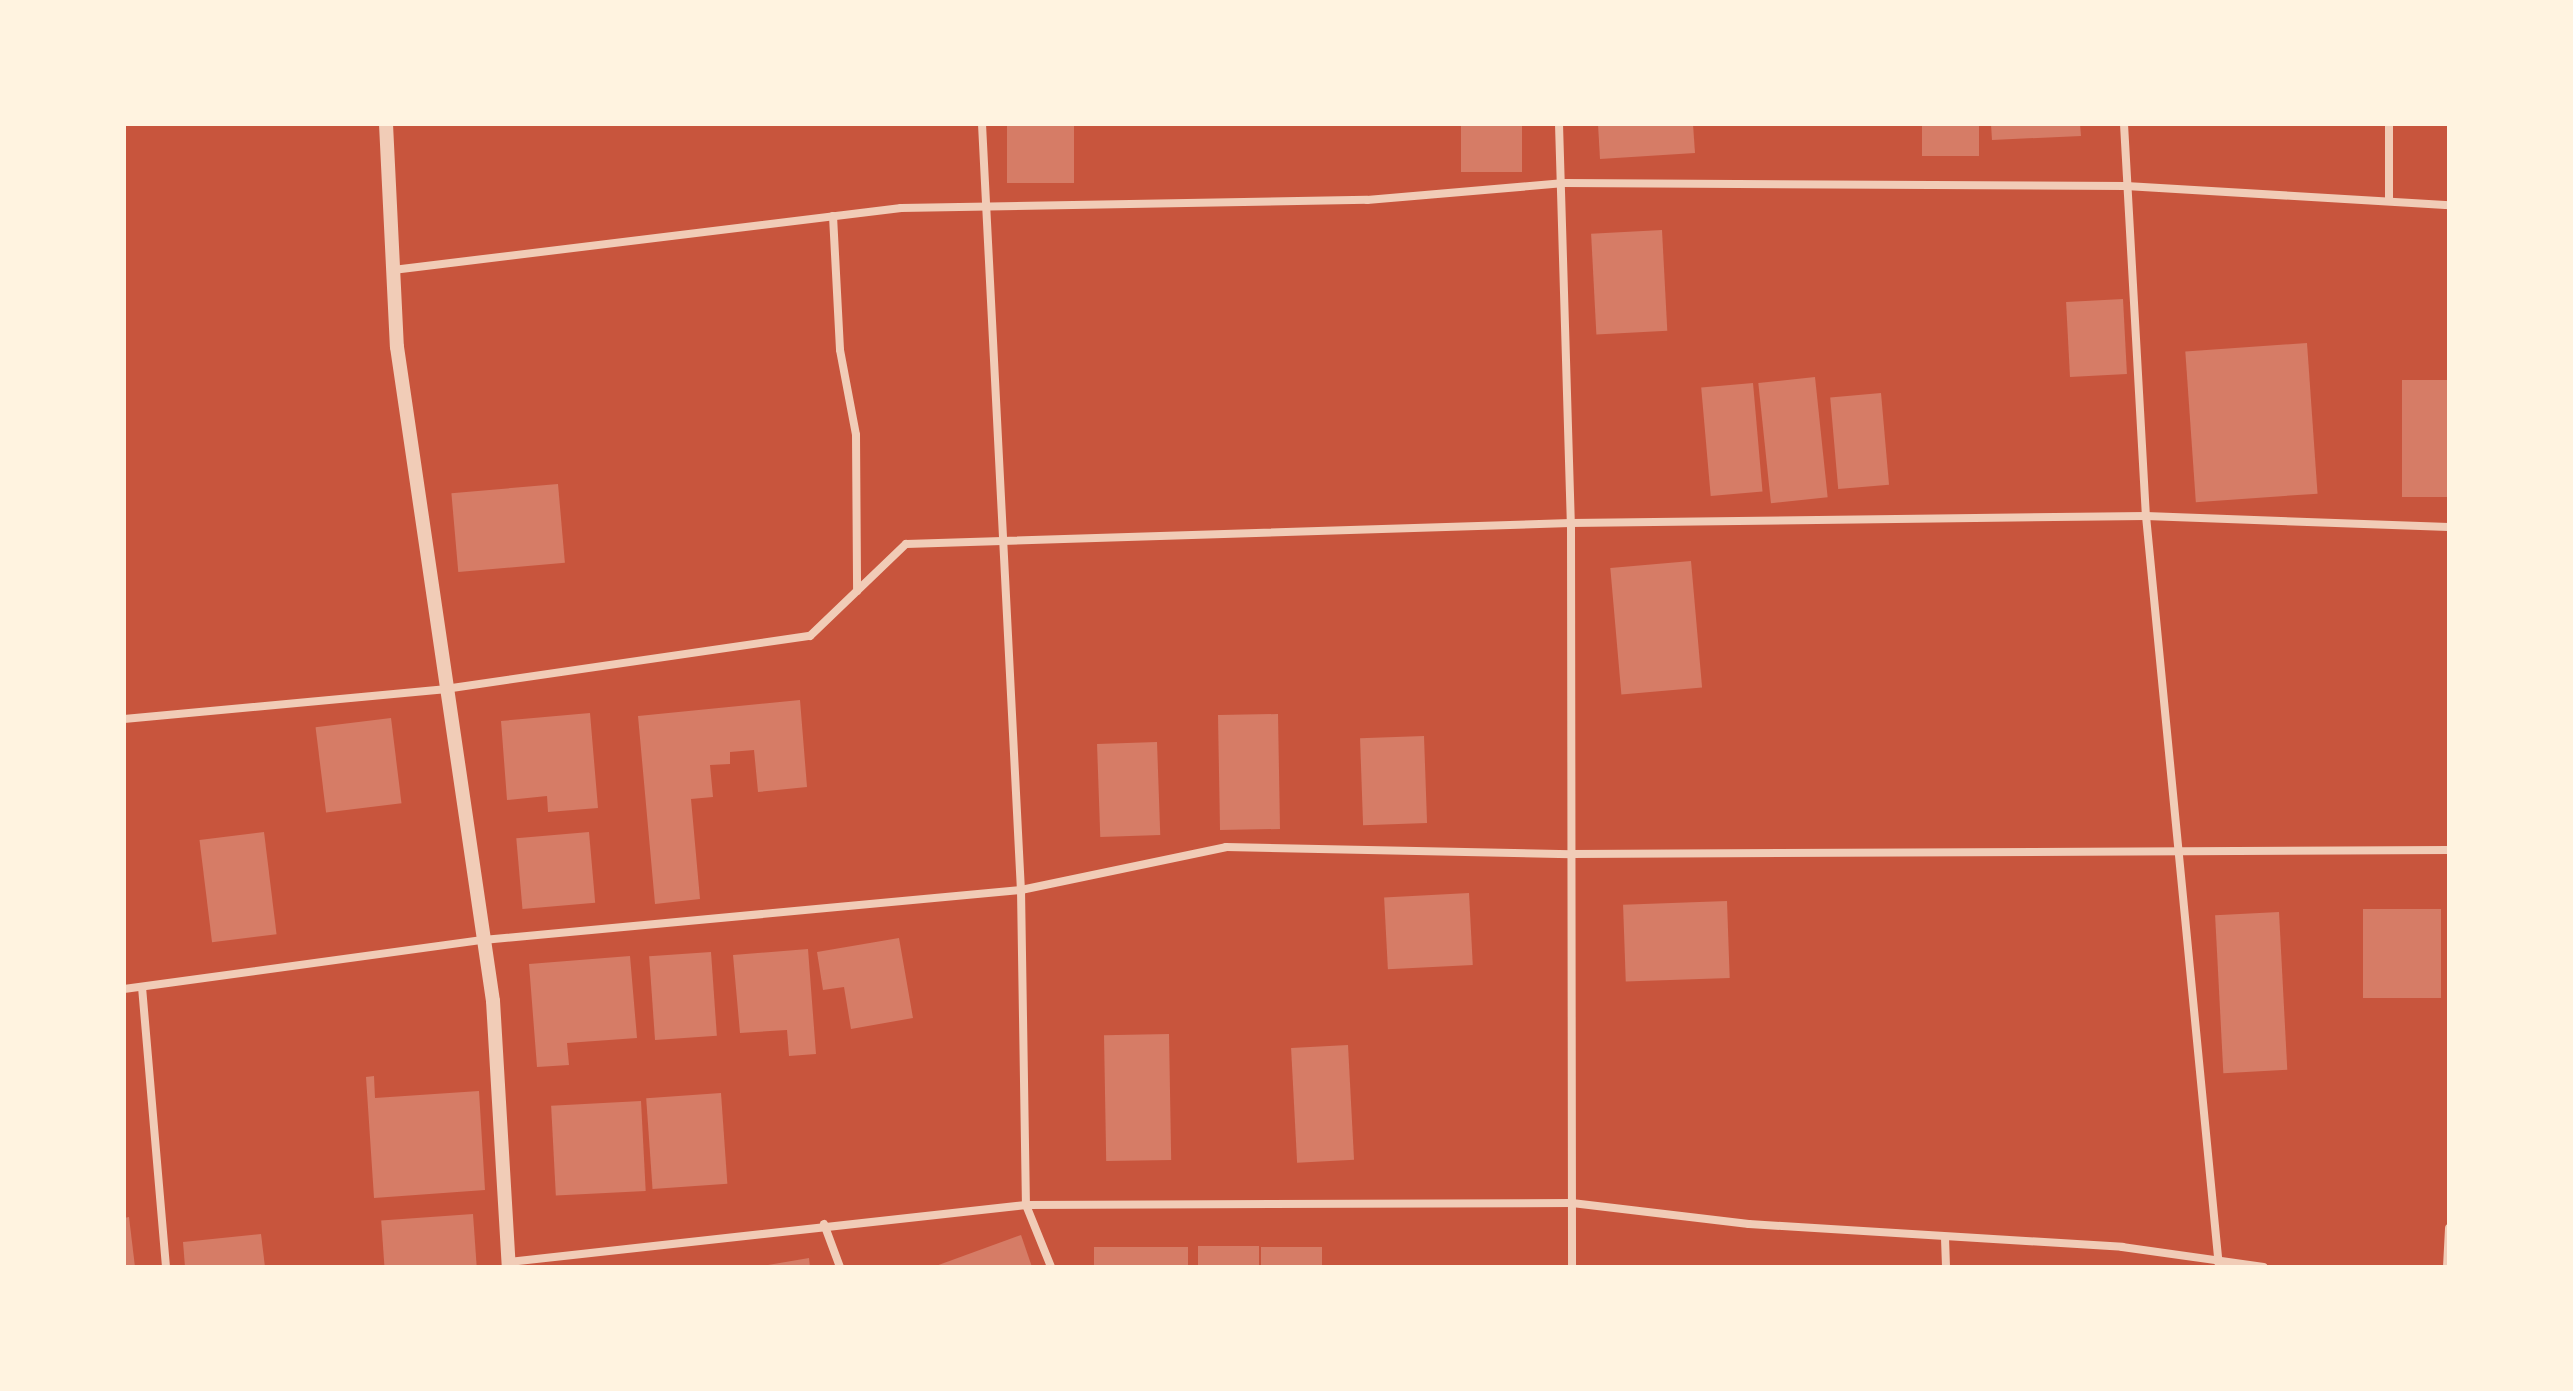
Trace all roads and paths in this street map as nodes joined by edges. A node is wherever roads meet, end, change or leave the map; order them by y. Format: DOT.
graph roads {
  1 [pos="386,124"];
  2 [pos="982,124"];
  3 [pos="1559,124"];
  4 [pos="2124,124"];
  5 [pos="2389,124"];
  6 [pos="1564,183"];
  7 [pos="2126,186"];
  8 [pos="2389,201"];
  9 [pos="2449,205"];
  10 [pos="987,206"];
  11 [pos="833,216"];
  12 [pos="393,270"];
  13 [pos="2146,516"];
  14 [pos="1571,523"];
  15 [pos="2449,527"];
  16 [pos="1005,541"];
  17 [pos="857,591"];
  18 [pos="445,689"];
  19 [pos="124,719"];
  20 [pos="2178,849"];
  21 [pos="2449,850"];
  22 [pos="1571,854"];
  23 [pos="1021,890"];
  24 [pos="483,940"];
  25 [pos="142,987"];
  26 [pos="124,989"];
  27 [pos="1572,1203"];
  28 [pos="1026,1205"];
  29 [pos="824,1224"];
  30 [pos="2449,1228"];
  31 [pos="1945,1238"];
  32 [pos="2218,1264"];
  33 [pos="509,1265"];
  34 [pos="166,1267"];
  35 [pos="840,1267"];
  36 [pos="1051,1267"];
  37 [pos="1572,1267"];
  38 [pos="1946,1267"];
  39 [pos="2264,1267"];
  40 [pos="2447,1267"];
  1 -- 12 [label="street"];
  2 -- 10 [label="street"];
  3 -- 6 [label="street"];
  4 -- 7 [label="street"];
  5 -- 8 [label="street"];
  6 -- 7 [label="street"];
  6 -- 10 [label="street"];
  6 -- 14 [label="street"];
  7 -- 8 [label="street"];
  7 -- 13 [label="street"];
  8 -- 9 [label="street"];
  10 -- 11 [label="street"];
  10 -- 16 [label="street"];
  11 -- 12 [label="street"];
  11 -- 17 [label="street"];
  12 -- 18 [label="street"];
  13 -- 14 [label="street"];
  13 -- 15 [label="street"];
  13 -- 20 [label="street"];
  14 -- 16 [label="street"];
  14 -- 22 [label="street"];
  16 -- 17 [label="street"];
  16 -- 23 [label="street"];
  17 -- 18 [label="street"];
  18 -- 19 [label="street"];
  18 -- 24 [label="street"];
  20 -- 21 [label="street"];
  20 -- 22 [label="street"];
  20 -- 32 [label="street"];
  22 -- 23 [label="street"];
  22 -- 27 [label="street"];
  23 -- 24 [label="street"];
  23 -- 28 [label="street"];
  24 -- 25 [label="street"];
  24 -- 33 [label="street"];
  25 -- 26 [label="street"];
  25 -- 34 [label="street"];
  27 -- 28 [label="street"];
  27 -- 31 [label="street"];
  27 -- 37 [label="street"];
  28 -- 29 [label="street"];
  28 -- 36 [label="street"];
  29 -- 33 [label="street"];
  29 -- 35 [label="street"];
  30 -- 40 [label="street"];
  31 -- 32 [label="street"];
  31 -- 38 [label="street"];
  32 -- 39 [label="street"];
}
